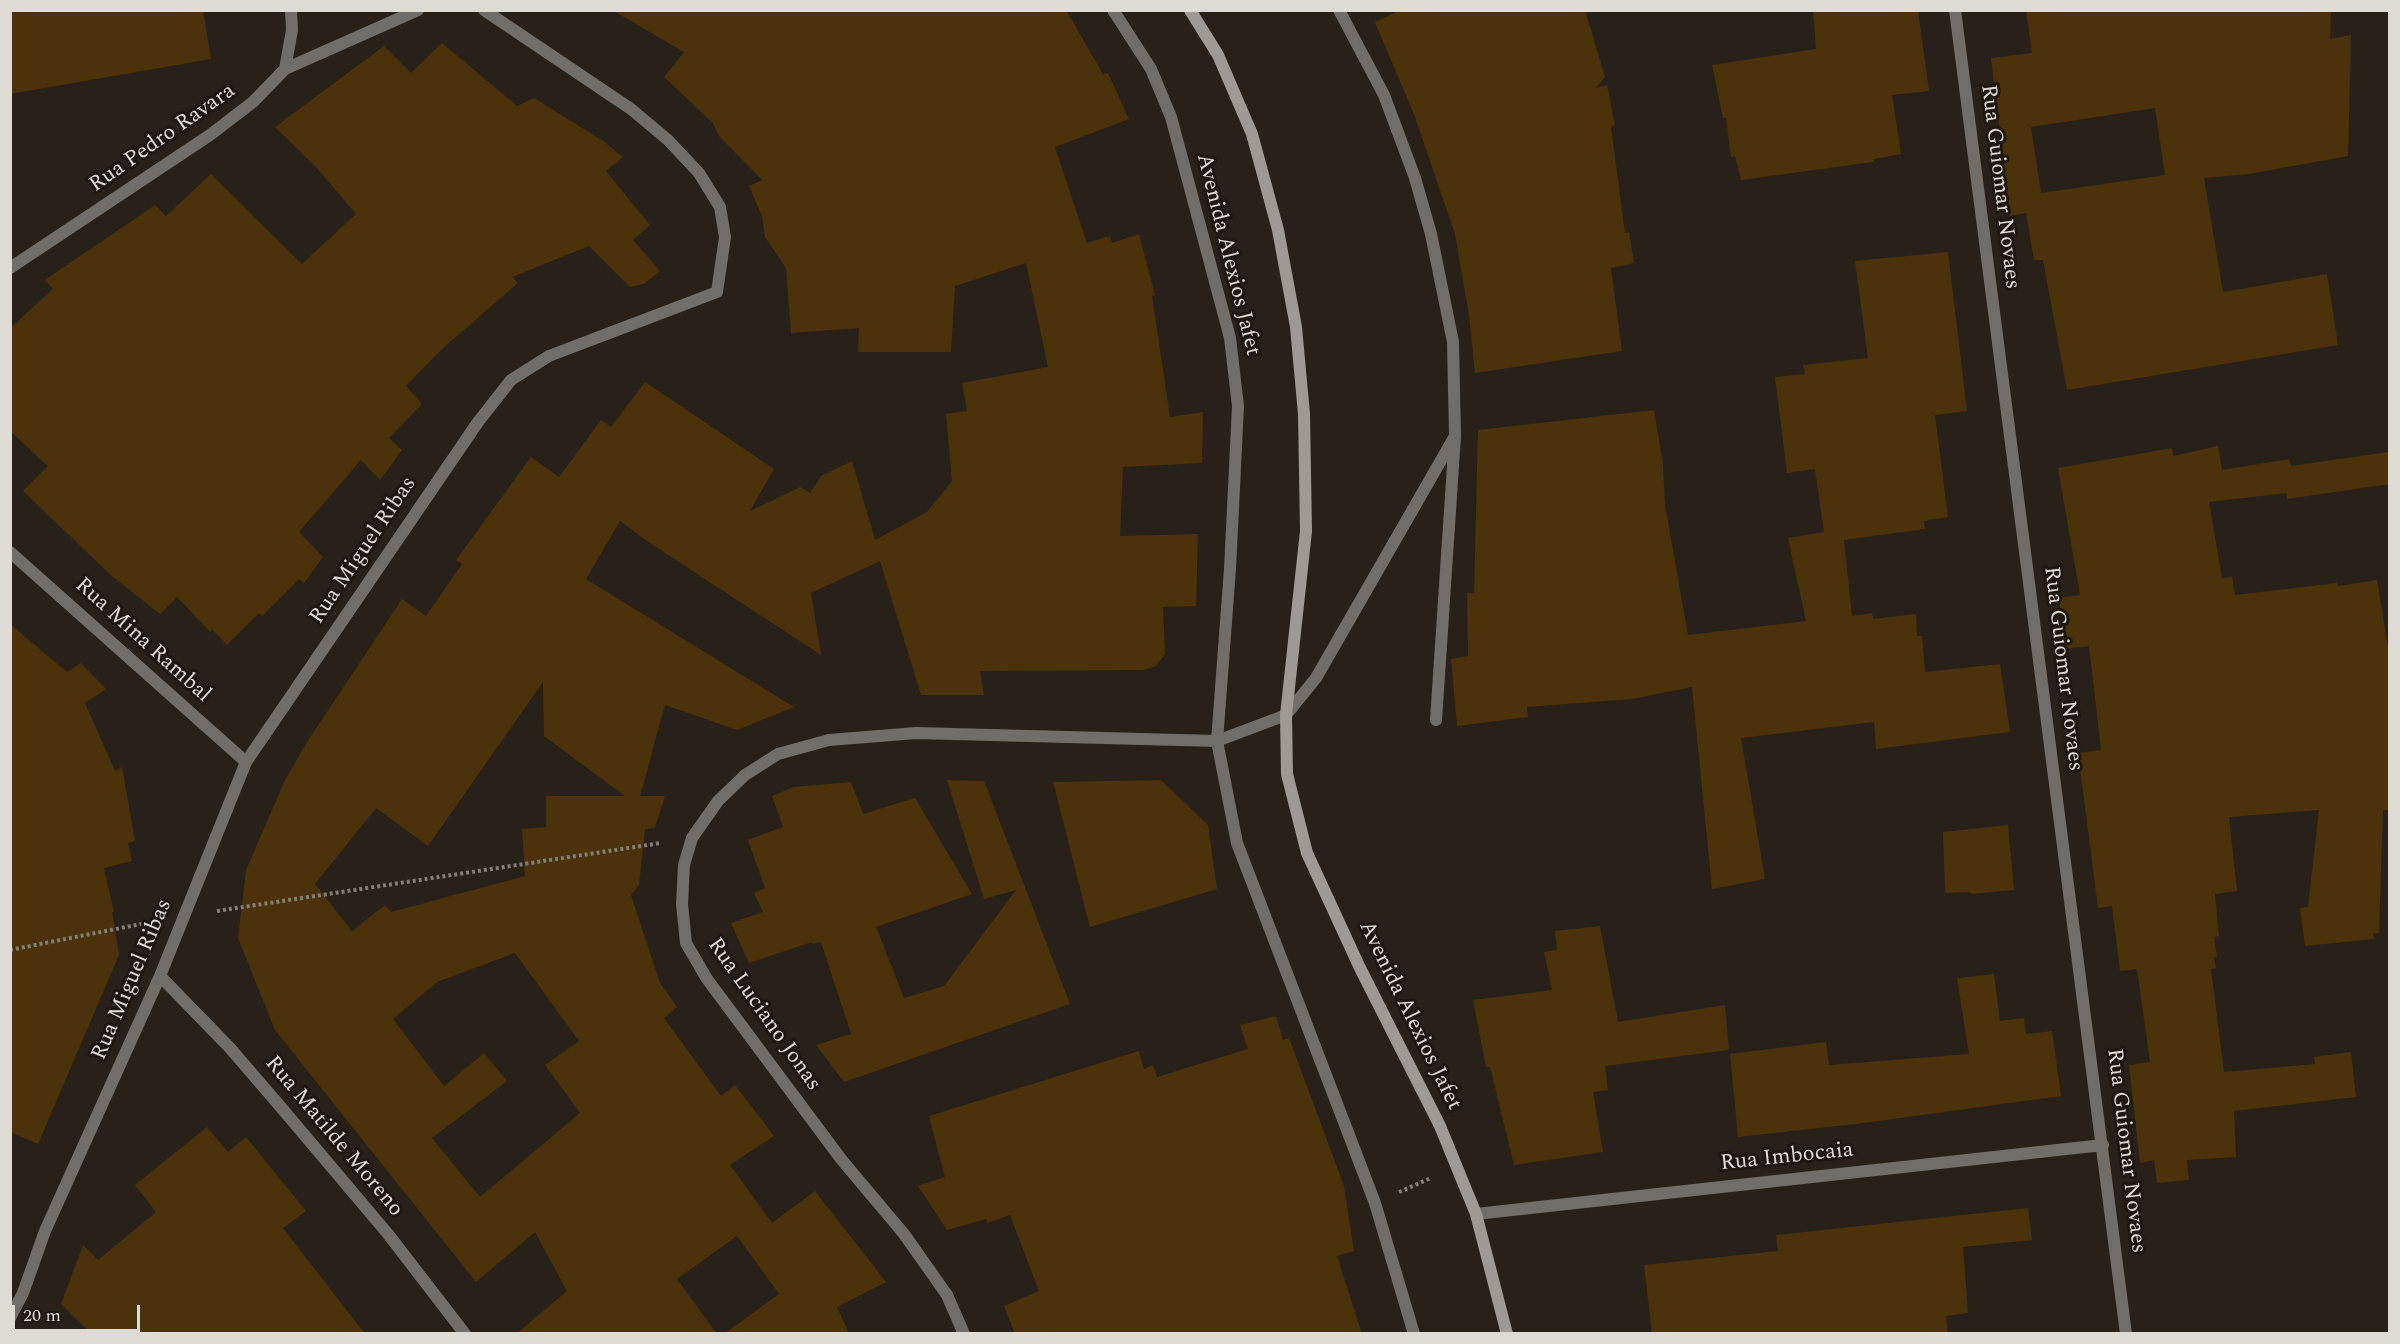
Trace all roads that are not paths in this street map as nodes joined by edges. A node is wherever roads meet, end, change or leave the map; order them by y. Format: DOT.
graph roads {
  1 [pos="291,10"];
  2 [pos="417,10"];
  3 [pos="484,10"];
  4 [pos="1113,10"];
  5 [pos="1190,10"];
  6 [pos="1339,10"];
  7 [pos="1955,10"];
  8 [pos="285,69"];
  9 [pos="10,268"];
  10 [pos="1455,436"];
  11 [pos="10,552"];
  12 [pos="1286,715"];
  13 [pos="1436,720"];
  14 [pos="1217,741"];
  15 [pos="246,762"];
  16 [pos="160,976"];
  17 [pos="2103,1145"];
  18 [pos="1476,1214"];
  19 [pos="10,1318"];
  20 [pos="465,1334"];
  21 [pos="964,1334"];
  22 [pos="1414,1334"];
  23 [pos="1507,1334"];
  24 [pos="2126,1334"];
  1 -- 8 [label="street"];
  2 -- 8 [label="street"];
  3 -- 15 [label="street, Rua Miguel Ribas"];
  4 -- 14 [label="street, Avenida Alexios Jafet"];
  5 -- 12 [label="main road, Avenida Alexios Jafet"];
  6 -- 10 [label="street"];
  7 -- 17 [label="street, Rua Guiomar Novaes"];
  8 -- 9 [label="street, Rua Pedro Ravara"];
  10 -- 12 [label="street"];
  10 -- 13 [label="street"];
  11 -- 15 [label="street, Rua Mina Rambal"];
  12 -- 14 [label="street"];
  12 -- 18 [label="main road, Avenida Alexios Jafet"];
  14 -- 21 [label="street, Rua Luciano Jonas"];
  14 -- 22 [label="street, Avenida Alexios Jafet"];
  15 -- 16 [label="street, Rua Miguel Ribas"];
  16 -- 19 [label="street, Rua Miguel Ribas"];
  16 -- 20 [label="street, Rua Matilde Moreno"];
  17 -- 18 [label="street, Rua Imbocaia"];
  17 -- 24 [label="street, Rua Guiomar Novaes"];
  18 -- 23 [label="main road, Avenida Alexios Jafet"];
}
